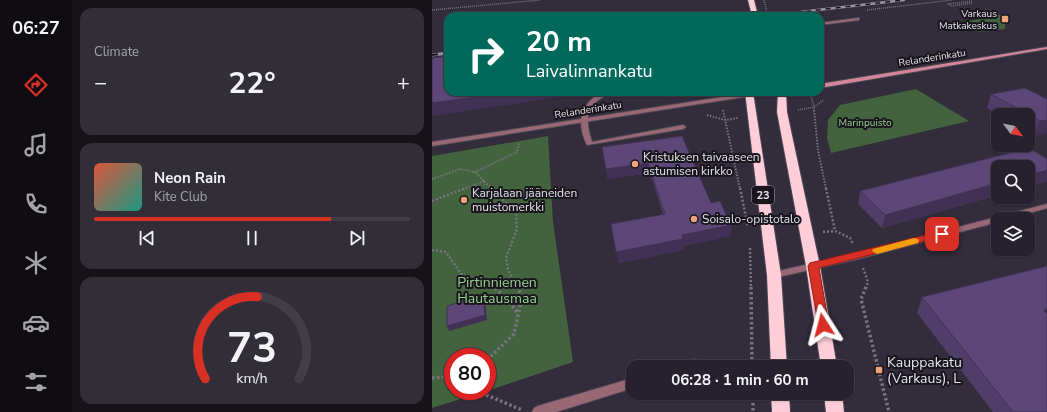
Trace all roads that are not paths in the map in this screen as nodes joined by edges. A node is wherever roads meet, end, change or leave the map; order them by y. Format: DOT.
graph roads {
  1 [pos="751,0"];
  2 [pos="754,12"];
  3 [pos="858,19"];
  4 [pos="824,23"];
  5 [pos="1047,48"];
  6 [pos="824,85"];
  7 [pos="600,96"];
  8 [pos="732,96"];
  9 [pos="749,96"];
  10 [pos="782,96"];
  11 [pos="584,119"];
  12 [pos="684,128"];
  13 [pos="432,144"];
  14 [pos="1047,206"];
  15 [pos="1025,212"];
  16 [pos="991,221"];
  17 [pos="813,266"];
  18 [pos="774,275"];
  19 [pos="779,360"];
  20 [pos="828,360"];
  21 [pos="626,385"];
  22 [pos="780,400"];
  23 [pos="834,400"];
  24 [pos="538,412"];
  25 [pos="781,412"];
  26 [pos="835,412"];
  1 -- 2 [label="highway"];
  3 -- 4 [label="street"];
  5 -- 6 [label="main road, Relanderinkatu"];
  7 -- 11 [label="street"];
  8 -- 11 [label="street, Relanderinkatu"];
  9 -- 18 [label="highway, 23"];
  10 -- 17 [label="highway"];
  11 -- 12 [label="street"];
  11 -- 13 [label="street, Relanderinkatu"];
  14 -- 15 [label="street"];
  16 -- 17 [label="street"];
  17 -- 18 [label="street"];
  17 -- 20 [label="highway"];
  18 -- 19 [label="highway, 23"];
  21 -- 24 [label="street"];
  22 -- 25 [label="highway"];
  23 -- 26 [label="highway"];
}
